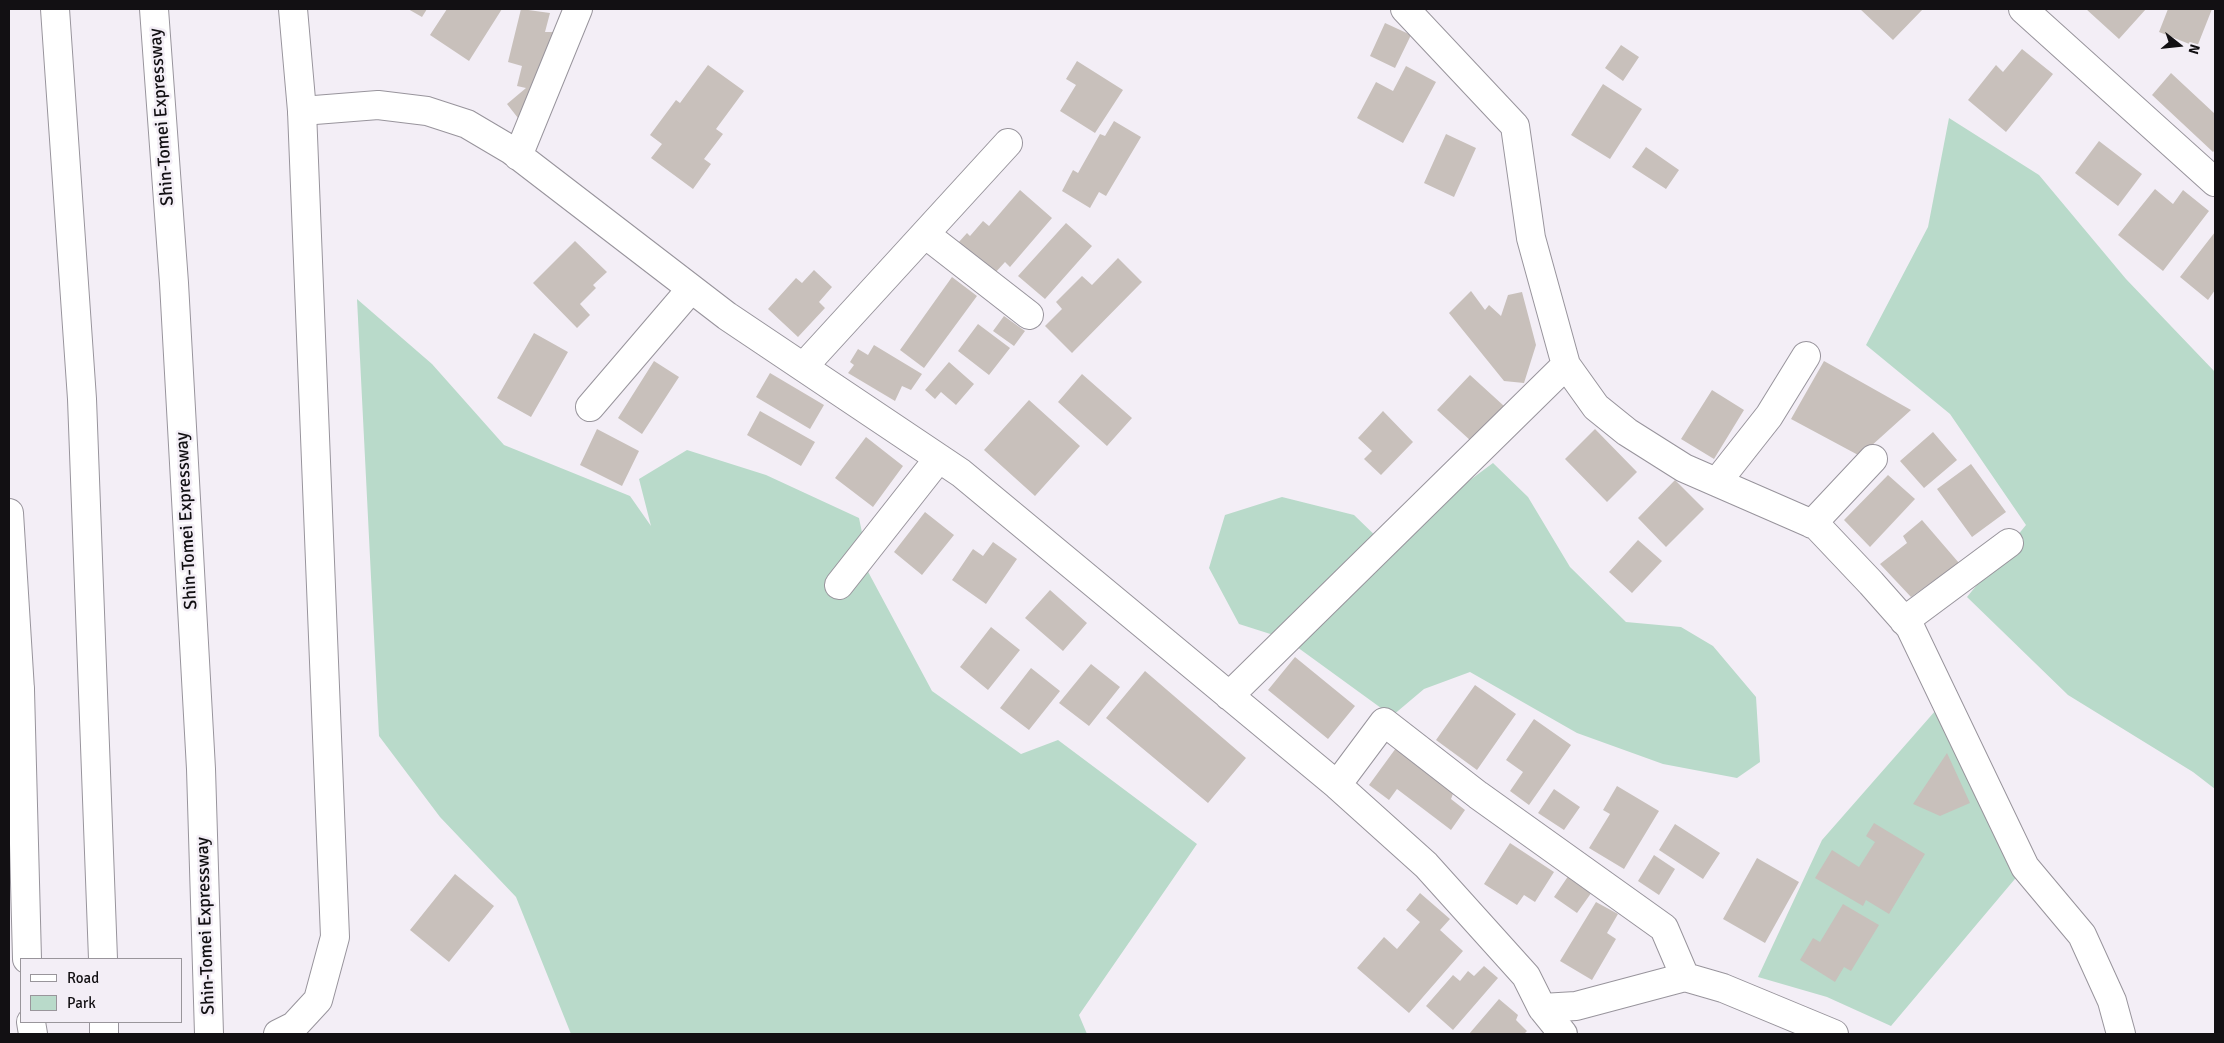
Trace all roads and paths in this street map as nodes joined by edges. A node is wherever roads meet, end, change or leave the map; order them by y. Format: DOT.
graph roads {
  1 [pos="55,9"];
  2 [pos="154,9"];
  3 [pos="292,9"];
  4 [pos="578,9"];
  5 [pos="1405,9"];
  6 [pos="2023,9"];
  7 [pos="302,111"];
  8 [pos="1008,143"];
  9 [pos="518,156"];
  10 [pos="2215,182"];
  11 [pos="925,234"];
  12 [pos="692,289"];
  13 [pos="1029,315"];
  14 [pos="1806,356"];
  15 [pos="1566,365"];
  16 [pos="804,366"];
  17 [pos="590,407"];
  18 [pos="939,458"];
  19 [pos="1873,459"];
  20 [pos="1717,482"];
  21 [pos="9,513"];
  22 [pos="1812,524"];
  23 [pos="2009,543"];
  24 [pos="838,585"];
  25 [pos="1904,621"];
  26 [pos="15,690"];
  27 [pos="1229,696"];
  28 [pos="1336,785"];
  29 [pos="27,958"];
  30 [pos="103,958"];
  31 [pos="1685,977"];
  32 [pos="1542,1008"];
  33 [pos="291,1031"];
  34 [pos="208,1034"];
  35 [pos="1563,1034"];
  36 [pos="1834,1034"];
  37 [pos="2120,1034"];
  1 -- 30 [label="main road"];
  2 -- 34 [label="main road, Shin-Tomei Expressway"];
  3 -- 7 [label="main road"];
  4 -- 9 [label="main road"];
  5 -- 15 [label="main road"];
  6 -- 10 [label="main road"];
  7 -- 9 [label="main road"];
  7 -- 33 [label="main road"];
  8 -- 11 [label="main road"];
  9 -- 12 [label="main road"];
  11 -- 13 [label="main road"];
  11 -- 16 [label="main road"];
  12 -- 16 [label="main road"];
  12 -- 17 [label="main road"];
  14 -- 20 [label="main road"];
  15 -- 20 [label="main road"];
  15 -- 27 [label="main road"];
  16 -- 18 [label="main road"];
  18 -- 24 [label="main road"];
  18 -- 27 [label="main road"];
  19 -- 22 [label="main road"];
  20 -- 22 [label="main road"];
  21 -- 26 [label="main road"];
  22 -- 25 [label="main road"];
  23 -- 25 [label="main road"];
  25 -- 37 [label="main road"];
  26 -- 29 [label="main road"];
  27 -- 28 [label="main road"];
  28 -- 31 [label="main road"];
  28 -- 32 [label="main road"];
  31 -- 32 [label="main road"];
  31 -- 36 [label="main road"];
  32 -- 35 [label="main road"];
}
